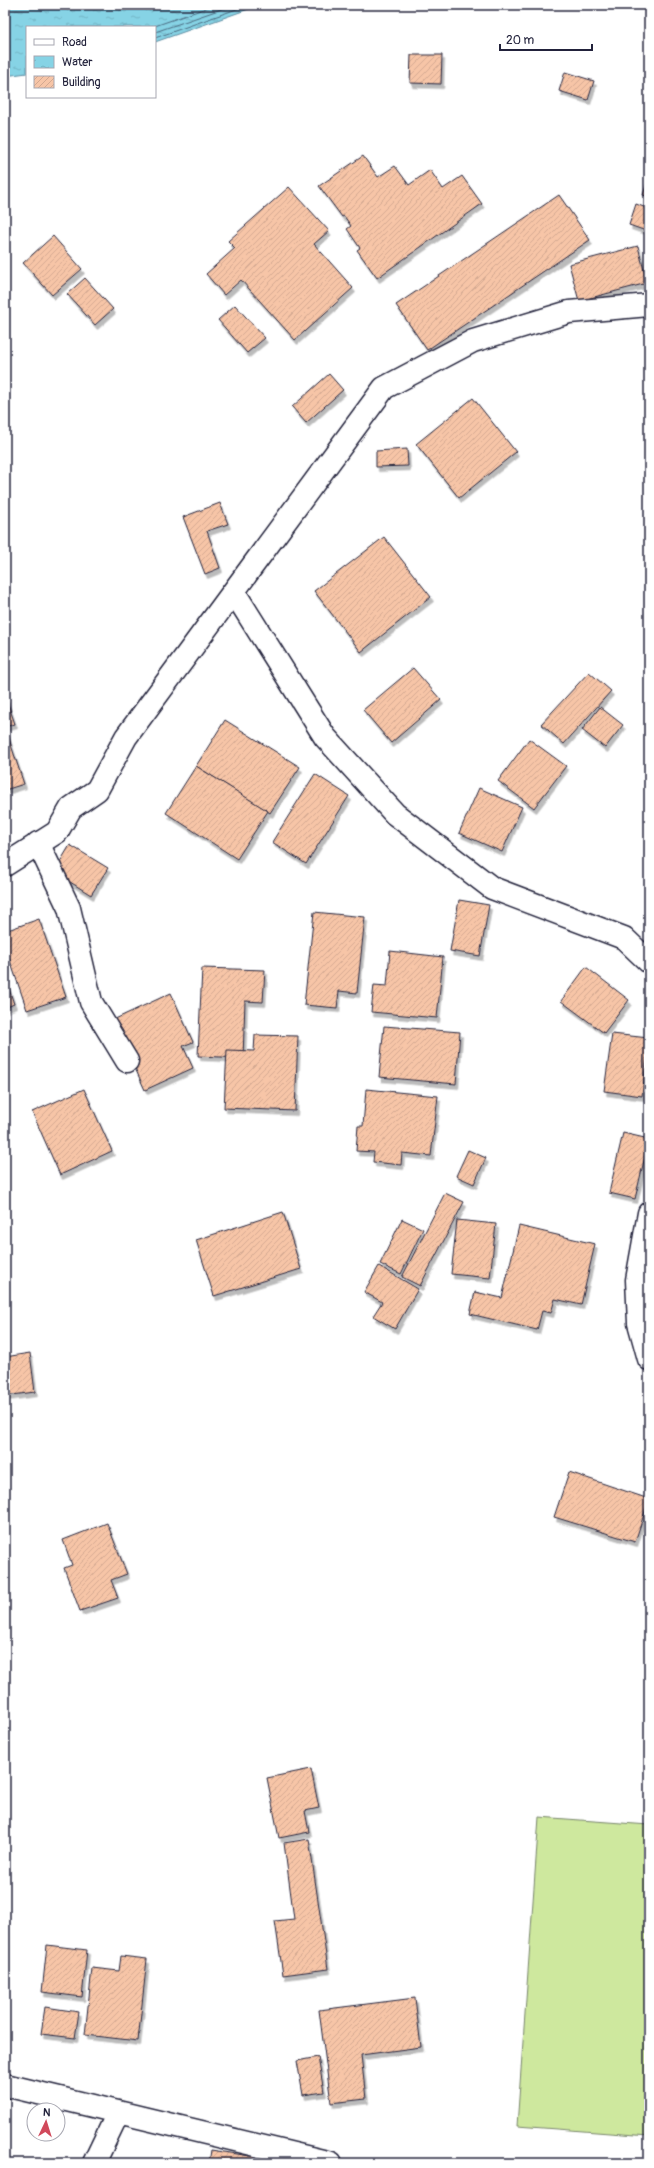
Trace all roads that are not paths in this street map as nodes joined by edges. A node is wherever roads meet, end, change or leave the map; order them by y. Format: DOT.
graph roads {
  1 [pos="649,305"];
  2 [pos="234,592"];
  3 [pos="38,843"];
  4 [pos="5,865"];
  5 [pos="649,962"];
  6 [pos="127,1060"];
  7 [pos="649,1213"];
  8 [pos="649,1359"];
  9 [pos="5,2085"];
  10 [pos="118,2113"];
  11 [pos="94,2163"];
  12 [pos="330,2163"];
  1 -- 2 [label="street"];
  2 -- 3 [label="street"];
  2 -- 5 [label="street"];
  3 -- 4 [label="street"];
  3 -- 6 [label="street"];
  7 -- 8 [label="street"];
  9 -- 10 [label="street"];
  10 -- 11 [label="street"];
  10 -- 12 [label="street"];
}
